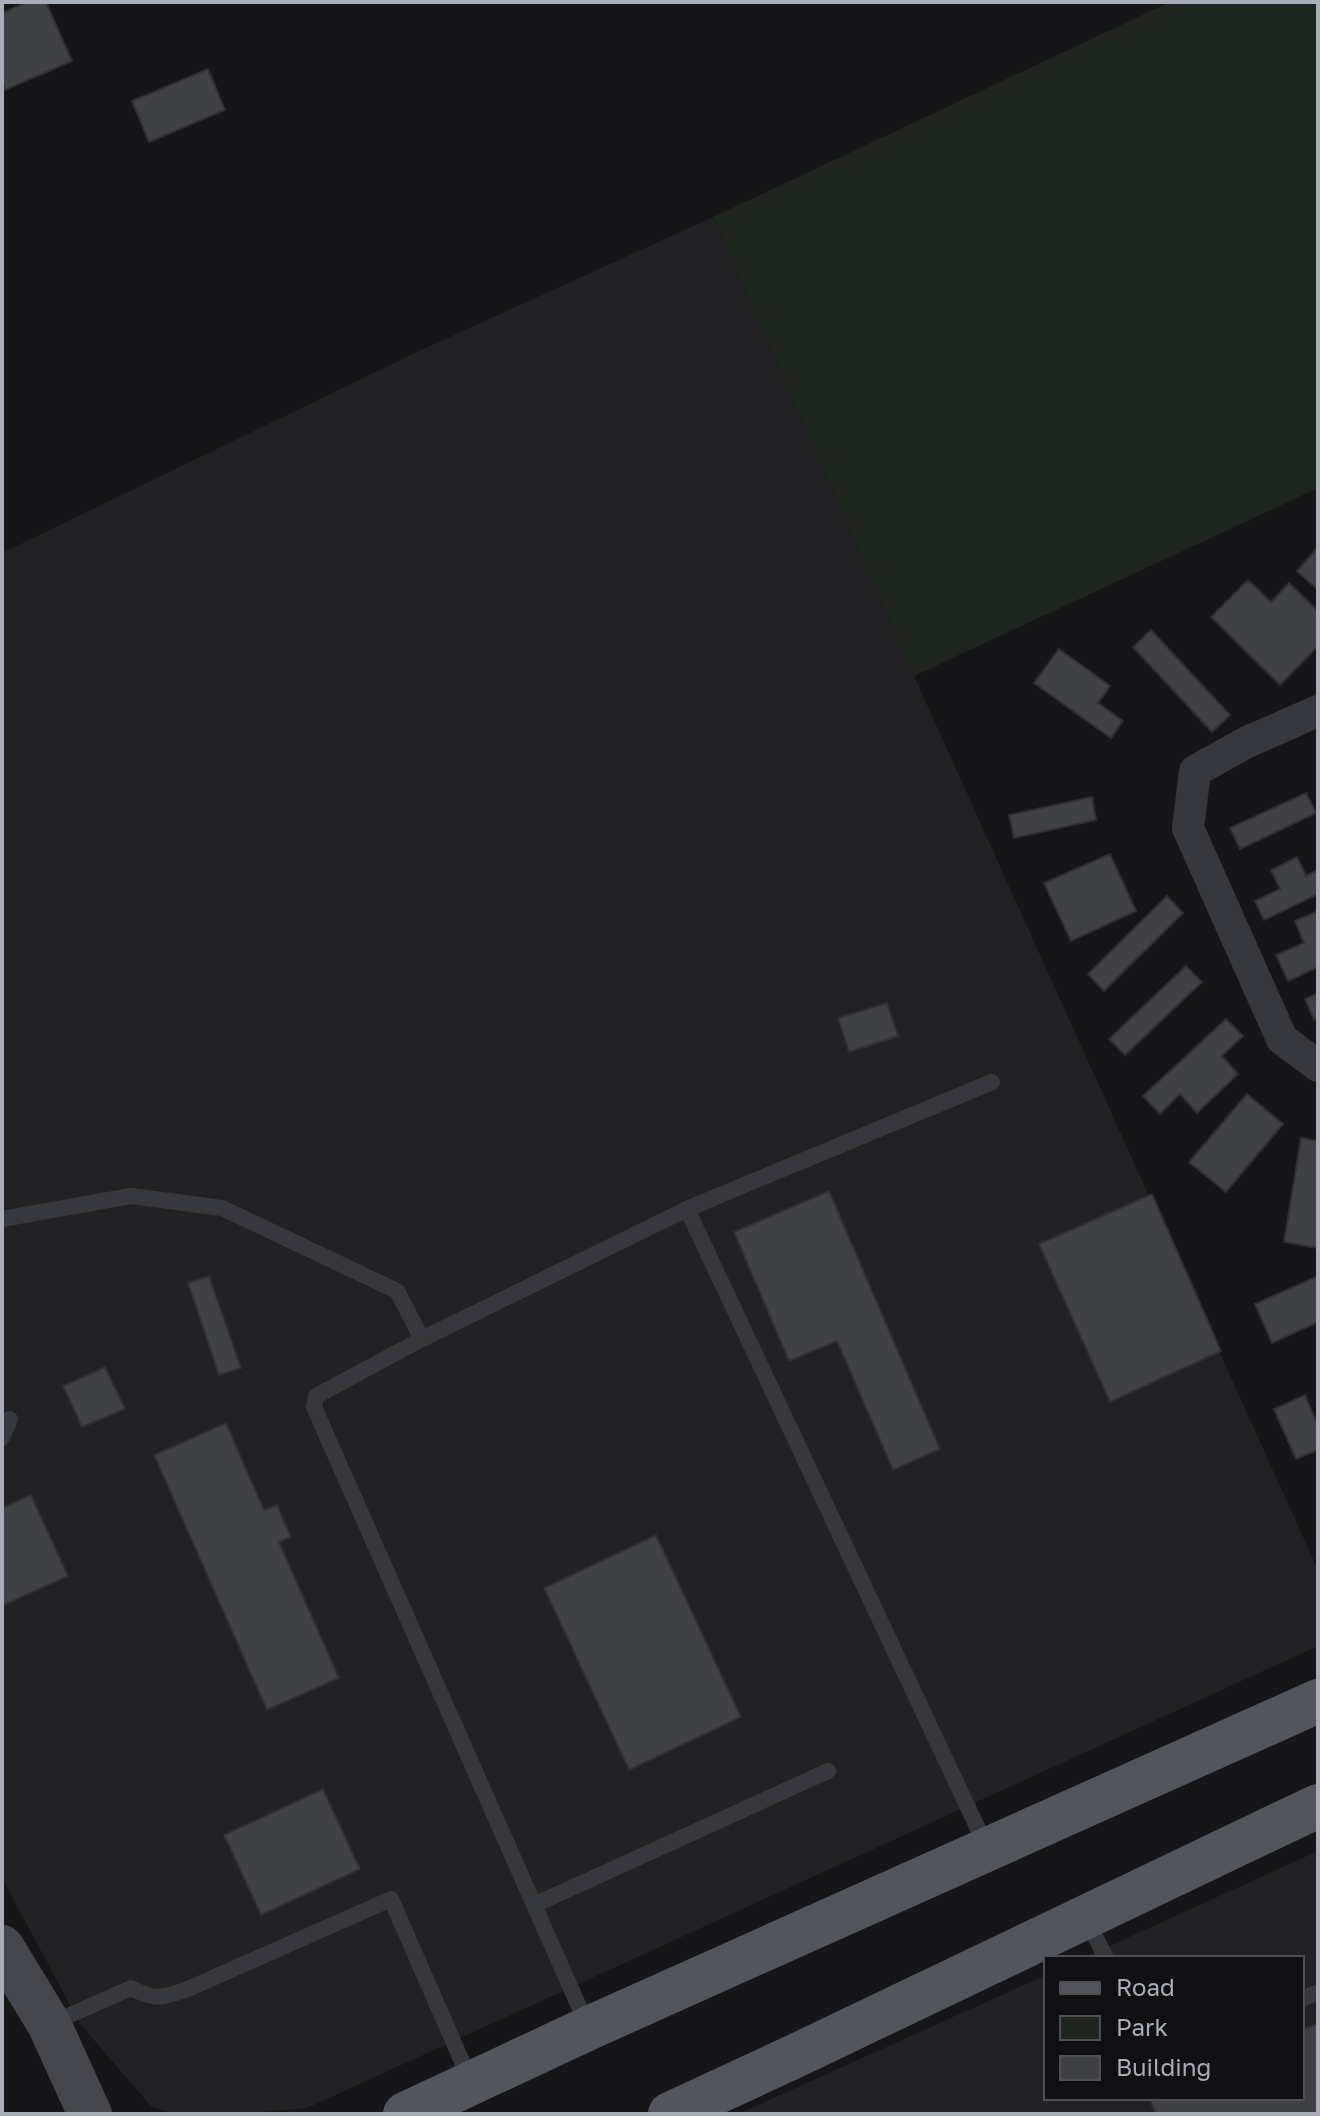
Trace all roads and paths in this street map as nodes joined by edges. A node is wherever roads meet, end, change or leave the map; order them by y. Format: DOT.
graph roads {
  1 [pos="1318,711"];
  2 [pos="1318,1066"];
  3 [pos="992,1082"];
  4 [pos="687,1209"];
  5 [pos="2,1219"];
  6 [pos="422,1339"];
  7 [pos="10,1419"];
  8 [pos="2,1438"];
  9 [pos="1318,1701"];
  10 [pos="828,1771"];
  11 [pos="1318,1806"];
  12 [pos="987,1849"];
  13 [pos="534,1905"];
  14 [pos="1085,1917"];
  15 [pos="2,1947"];
  16 [pos="1105,1956"];
  17 [pos="49,2024"];
  18 [pos="589,2028"];
  19 [pos="472,2083"];
  20 [pos="90,2114"];
  21 [pos="405,2114"];
  22 [pos="670,2114"];
  1 -- 2 [label="street"];
  3 -- 4 [label="lane"];
  4 -- 6 [label="lane"];
  4 -- 12 [label="lane"];
  5 -- 6 [label="lane"];
  6 -- 13 [label="lane"];
  7 -- 8 [label="lane"];
  9 -- 12 [label="main road"];
  10 -- 13 [label="lane"];
  11 -- 14 [label="main road"];
  12 -- 18 [label="main road"];
  13 -- 18 [label="lane"];
  14 -- 16 [label="lane"];
  14 -- 22 [label="main road"];
  15 -- 17 [label="street"];
  17 -- 19 [label="lane"];
  17 -- 20 [label="street"];
  18 -- 19 [label="main road"];
  19 -- 21 [label="main road"];
}
